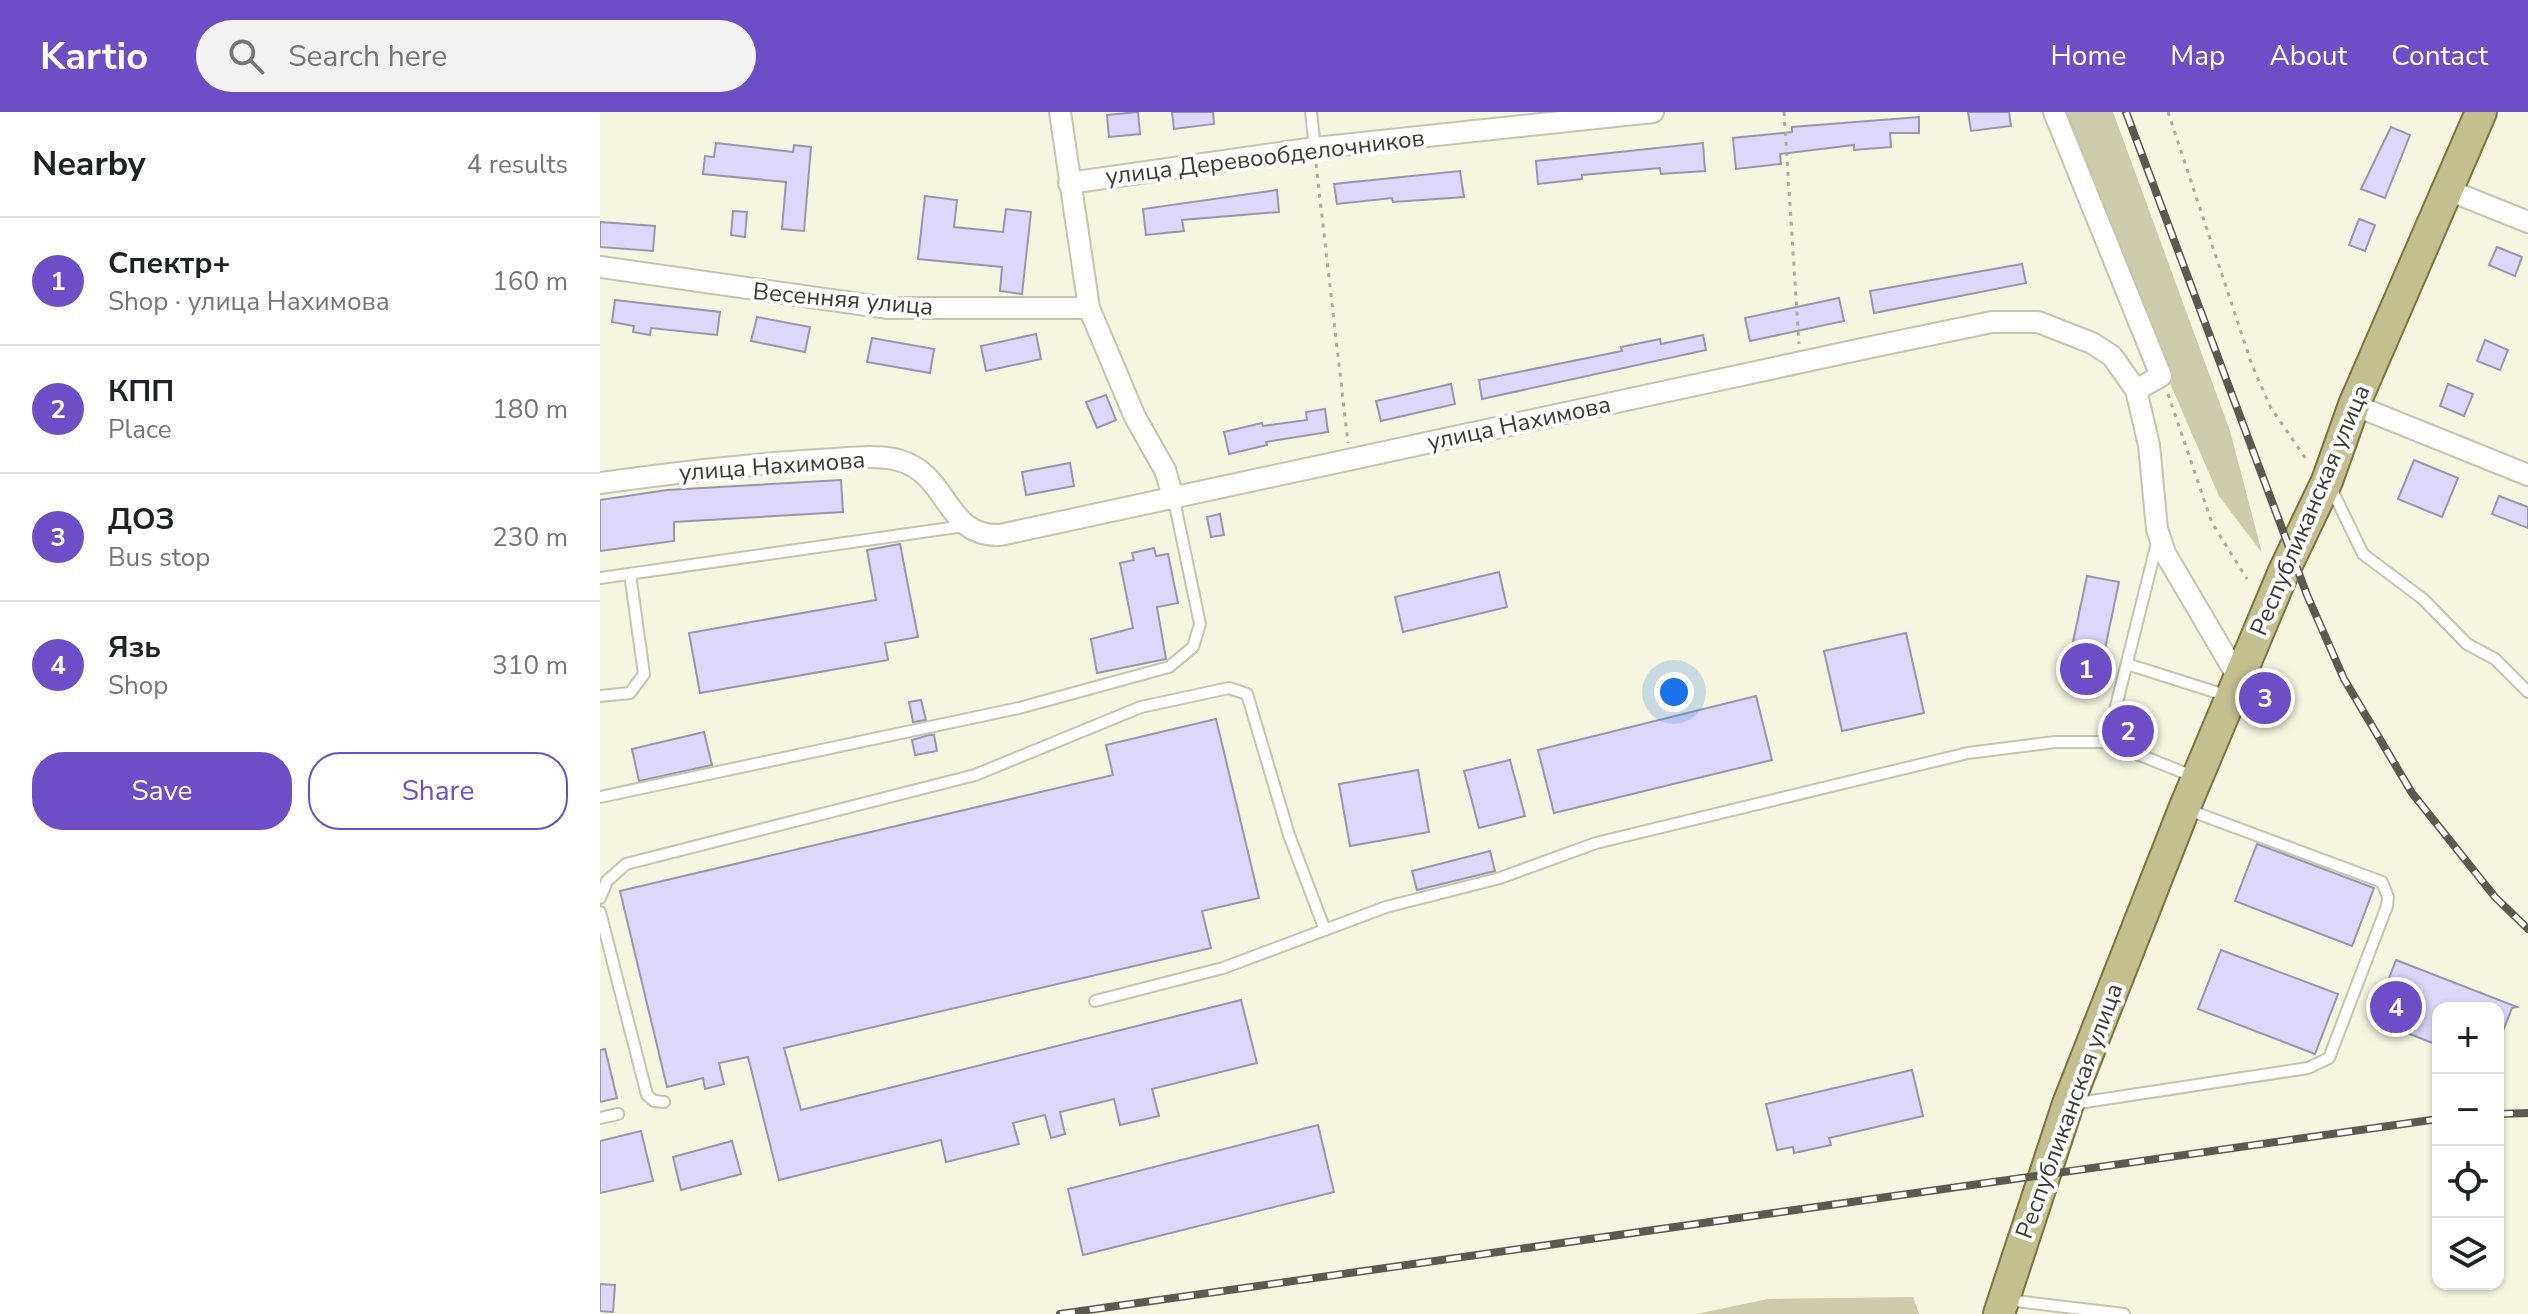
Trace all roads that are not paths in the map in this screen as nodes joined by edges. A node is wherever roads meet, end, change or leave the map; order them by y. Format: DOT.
graph roads {
  1 [pos="1060,112"];
  2 [pos="1311,112"];
  3 [pos="1653,112"];
  4 [pos="2054,112"];
  5 [pos="2481,112"];
  6 [pos="1315,148"];
  7 [pos="1069,183"];
  8 [pos="2448,190"];
  9 [pos="2528,222"];
  10 [pos="600,267"];
  11 [pos="1089,308"];
  12 [pos="2136,390"];
  13 [pos="2354,405"];
  14 [pos="2528,475"];
  15 [pos="605,479"];
  16 [pos="2327,481"];
  17 [pos="1174,500"];
  18 [pos="964,526"];
  19 [pos="2157,529"];
  20 [pos="630,574"];
  21 [pos="600,578"];
  22 [pos="2127,664"];
  23 [pos="2234,688"];
  24 [pos="2528,692"];
  25 [pos="600,696"];
  26 [pos="2107,742"];
  27 [pos="2197,778"];
  28 [pos="600,797"];
  29 [pos="2184,809"];
  30 [pos="600,898"];
  31 [pos="600,912"];
  32 [pos="1325,930"];
  33 [pos="1095,1001"];
  34 [pos="664,1102"];
  35 [pos="2068,1104"];
  36 [pos="618,1114"];
  37 [pos="600,1118"];
  38 [pos="2012,1271"];
  39 [pos="2011,1310"];
  40 [pos="1979,1314"];
  41 [pos="2124,1314"];
  1 -- 7 [label="street"];
  2 -- 6 [label="lane"];
  3 -- 6 [label="street, улица Деревообделочников"];
  4 -- 12 [label="street"];
  5 -- 8 [label="main road, Республиканская улица"];
  6 -- 7 [label="street, улица Деревообделочников"];
  7 -- 11 [label="street"];
  8 -- 9 [label="street"];
  8 -- 13 [label="main road, Республиканская улица"];
  10 -- 11 [label="street, Весенняя улица"];
  11 -- 17 [label="street"];
  12 -- 17 [label="street, улица Нахимова"];
  12 -- 19 [label="street, улица Нахимова"];
  13 -- 14 [label="street"];
  13 -- 16 [label="main road, Республиканская улица"];
  15 -- 18 [label="street, улица Нахимова"];
  16 -- 23 [label="main road, Республиканская улица"];
  16 -- 24 [label="lane"];
  17 -- 18 [label="street, улица Нахимова"];
  17 -- 28 [label="lane"];
  18 -- 20 [label="lane"];
  19 -- 22 [label="lane"];
  19 -- 23 [label="street, улица Нахимова"];
  20 -- 21 [label="lane"];
  20 -- 25 [label="lane"];
  22 -- 23 [label="lane"];
  22 -- 26 [label="lane"];
  23 -- 27 [label="main road, Республиканская улица"];
  26 -- 27 [label="lane"];
  26 -- 32 [label="lane"];
  27 -- 29 [label="main road, Республиканская улица"];
  29 -- 35 [label="main road, Республиканская улица"];
  29 -- 35 [label="lane"];
  30 -- 32 [label="lane"];
  31 -- 34 [label="lane"];
  32 -- 33 [label="lane"];
  35 -- 38 [label="main road, Республиканская улица"];
  36 -- 37 [label="lane"];
  38 -- 39 [label="main road, Республиканская улица"];
  38 -- 40 [label="main road"];
  39 -- 41 [label="lane"];
}
